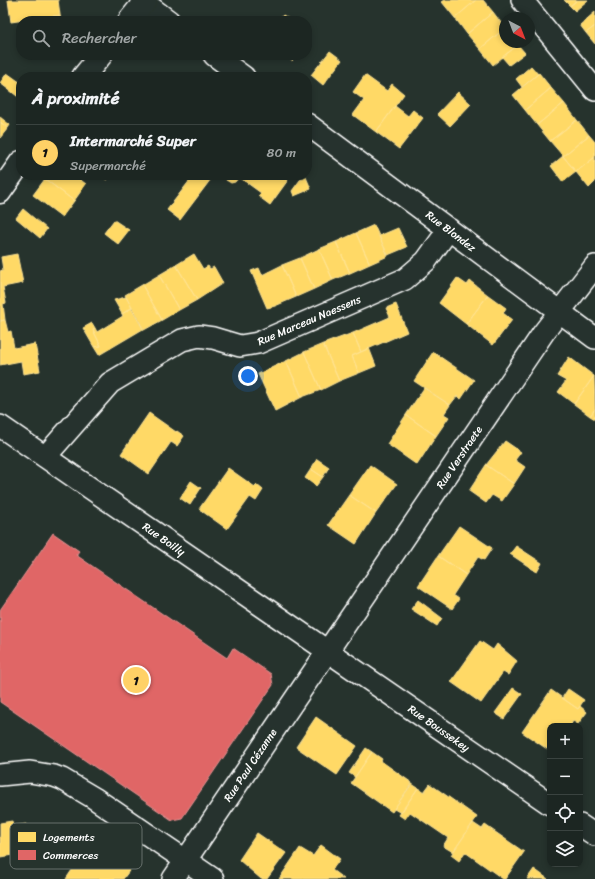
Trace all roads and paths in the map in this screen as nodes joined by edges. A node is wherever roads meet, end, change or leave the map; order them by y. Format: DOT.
graph roads {
  1 [pos="522,0"];
  2 [pos="144,1"];
  3 [pos="133,16"];
  4 [pos="163,16"];
  5 [pos="97,60"];
  6 [pos="221,60"];
  7 [pos="88,72"];
  8 [pos="237,72"];
  9 [pos="595,90"];
  10 [pos="312,128"];
  11 [pos="16,169"];
  12 [pos="0,192"];
  13 [pos="449,229"];
  14 [pos="595,266"];
  15 [pos="559,311"];
  16 [pos="595,338"];
  17 [pos="0,426"];
  18 [pos="46,457"];
  19 [pos="327,652"];
  20 [pos="0,775"];
  21 [pos="547,802"];
  22 [pos="131,823"];
  23 [pos="583,827"];
  24 [pos="142,831"];
  25 [pos="595,835"];
  26 [pos="185,860"];
  27 [pos="173,879"];
  28 [pos="213,879"];
  1 -- 9 [label="street"];
  2 -- 3 [label="street"];
  2 -- 4 [label="street"];
  5 -- 7 [label="street"];
  6 -- 8 [label="street"];
  10 -- 13 [label="street, Rue Blondez"];
  11 -- 12 [label="street"];
  13 -- 15 [label="street, Rue Blondez"];
  13 -- 18 [label="street, Rue Marceau Naessens"];
  14 -- 15 [label="street, Rue Verstraete"];
  15 -- 16 [label="street, Rue Blondez"];
  15 -- 19 [label="street, Rue Verstraete"];
  17 -- 18 [label="street, Rue Boilly"];
  18 -- 19 [label="street, Rue Boilly"];
  19 -- 21 [label="street, Rue Boussekey"];
  19 -- 26 [label="street, Rue Paul Cézanne"];
  20 -- 22 [label="street"];
  23 -- 25 [label="street"];
  24 -- 26 [label="street"];
  26 -- 27 [label="street, Rue Paul Cézanne"];
  26 -- 28 [label="street"];
}
